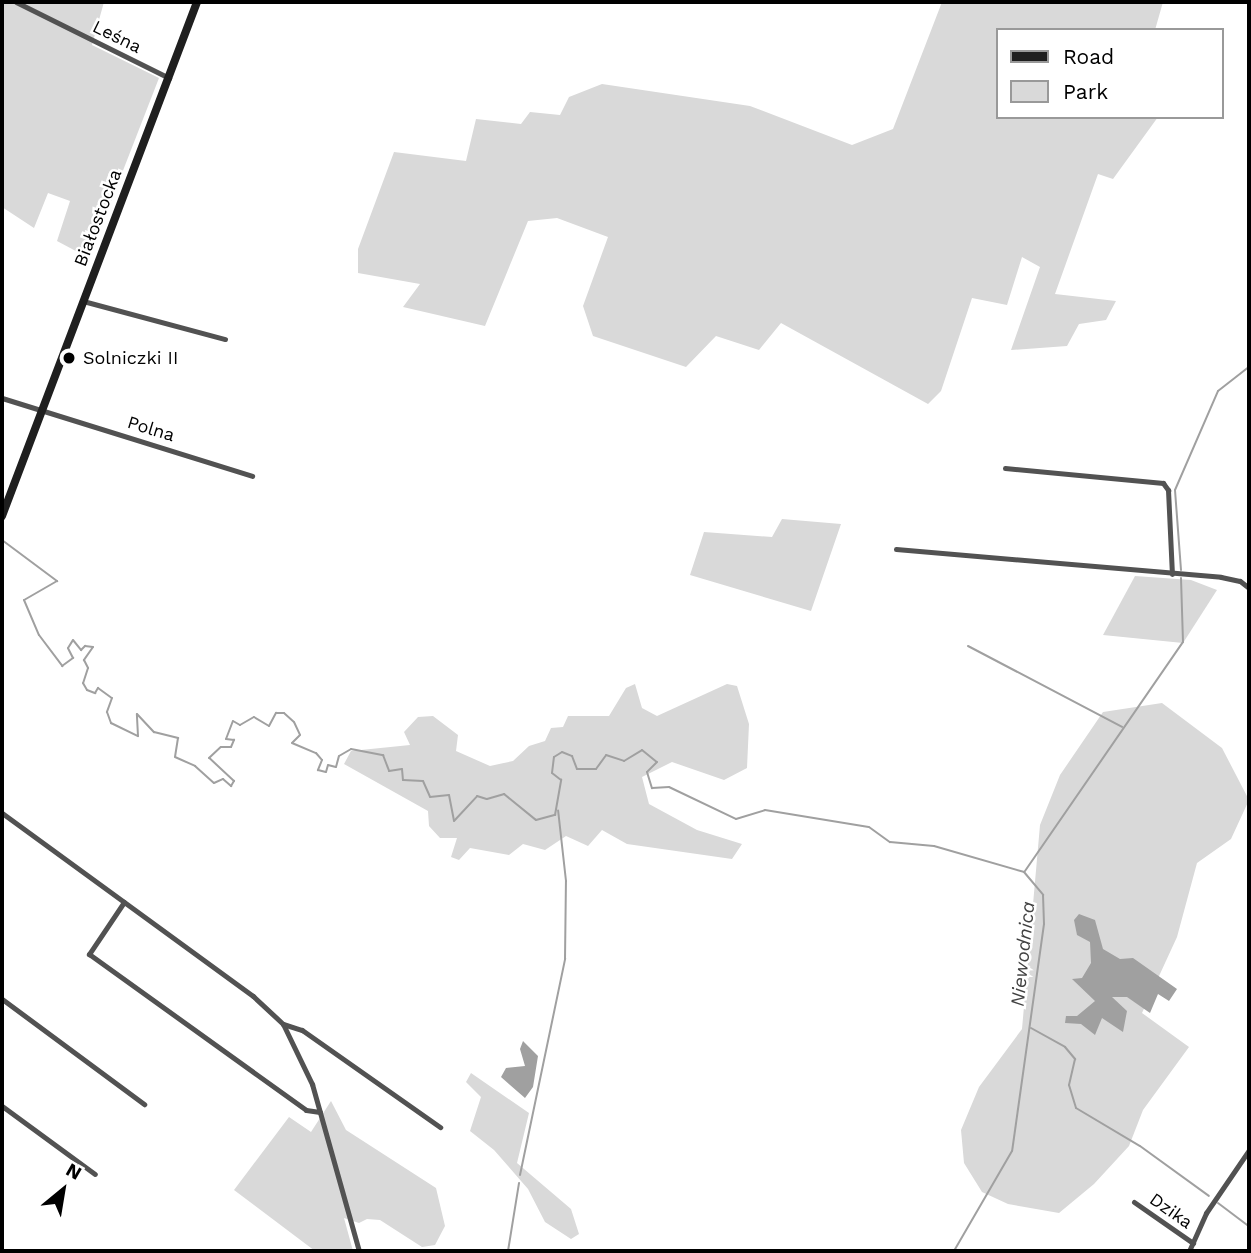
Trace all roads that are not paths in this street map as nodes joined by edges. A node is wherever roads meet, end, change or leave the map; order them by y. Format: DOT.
graph roads {
  1 [pos="16,2"];
  2 [pos="197,2"];
  3 [pos="169,78"];
  4 [pos="83,301"];
  5 [pos="225,339"];
  6 [pos="2,398"];
  7 [pos="42,410"];
  8 [pos="1005,468"];
  9 [pos="251,475"];
  10 [pos="2,516"];
  11 [pos="896,549"];
  12 [pos="1172,574"];
  13 [pos="1249,588"];
  14 [pos="2,813"];
  15 [pos="124,902"];
  16 [pos="2,999"];
  17 [pos="283,1024"];
  18 [pos="144,1104"];
  19 [pos="2,1106"];
  20 [pos="320,1112"];
  21 [pos="440,1127"];
  22 [pos="1249,1150"];
  23 [pos="95,1174"];
  24 [pos="1134,1202"];
  25 [pos="1193,1243"];
  26 [pos="359,1251"];
  27 [pos="1189,1251"];
  1 -- 3 [label="street, Leśna"];
  2 -- 3 [label="street, Białostocka"];
  3 -- 4 [label="street, Białostocka"];
  4 -- 5 [label="street"];
  4 -- 7 [label="street, Białostocka"];
  6 -- 7 [label="street, Polna"];
  7 -- 9 [label="street, Polna"];
  7 -- 10 [label="street, Białostocka"];
  8 -- 12 [label="street"];
  11 -- 12 [label="street"];
  12 -- 13 [label="street"];
  14 -- 15 [label="street"];
  15 -- 17 [label="street"];
  15 -- 20 [label="street"];
  16 -- 18 [label="street"];
  17 -- 20 [label="street"];
  17 -- 21 [label="street"];
  19 -- 23 [label="street"];
  20 -- 26 [label="street"];
  22 -- 25 [label="street"];
  24 -- 25 [label="street, Dzika"];
  25 -- 27 [label="street"];
}
